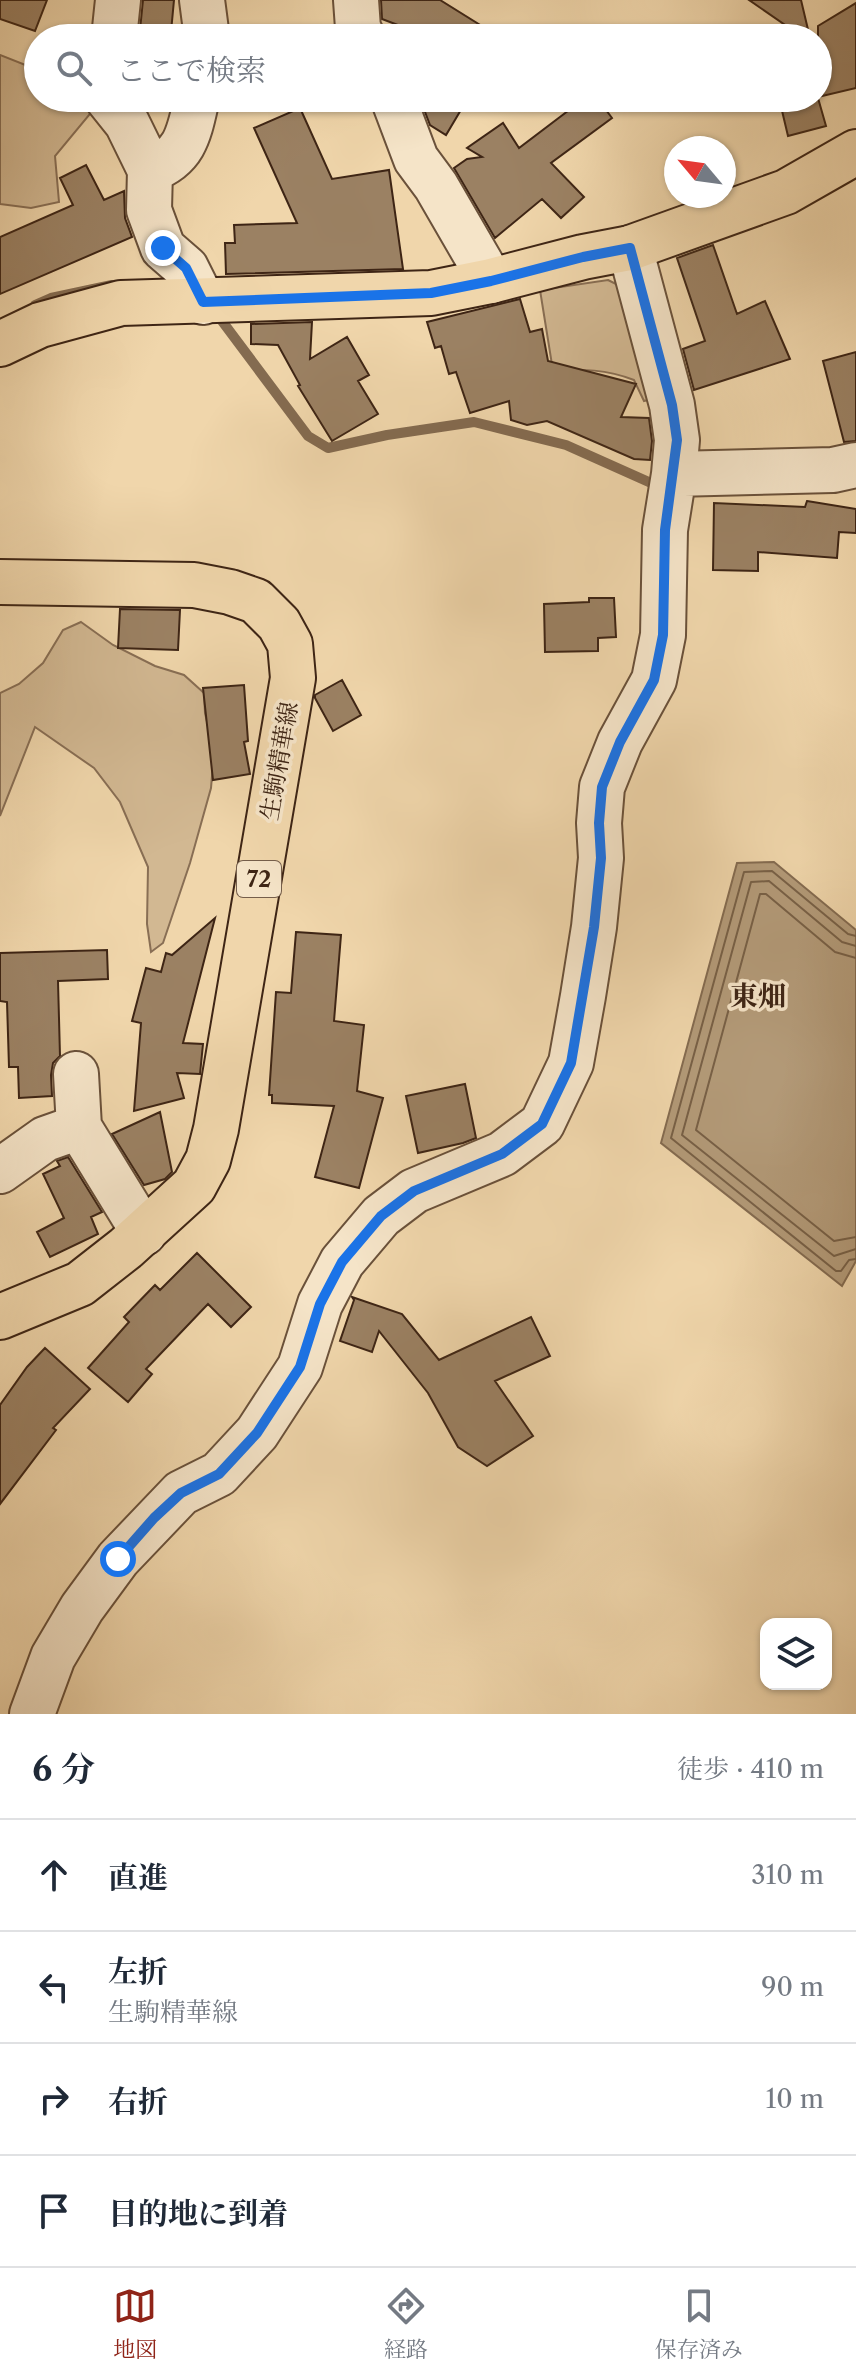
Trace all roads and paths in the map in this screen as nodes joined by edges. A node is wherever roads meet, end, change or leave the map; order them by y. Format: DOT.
graph roads {
  1 [pos="118,0"];
  2 [pos="202,0"];
  3 [pos="356,0"];
  4 [pos="115,24"];
  5 [pos="205,24"];
  6 [pos="358,24"];
  7 [pos="119,112"];
  8 [pos="193,112"];
  9 [pos="398,112"];
  10 [pos="856,152"];
  11 [pos="150,170"];
  12 [pos="630,248"];
  13 [pos="491,281"];
  14 [pos="203,302"];
  15 [pos="0,344"];
  16 [pos="856,465"];
  17 [pos="674,474"];
  18 [pos="0,582"];
  19 [pos="76,1074"];
  20 [pos="79,1127"];
  21 [pos="0,1171"];
  22 [pos="144,1233"];
  23 [pos="0,1317"];
  24 [pos="32,1714"];
  1 -- 4 [label="street"];
  2 -- 5 [label="street"];
  3 -- 6 [label="street"];
  7 -- 11 [label="street"];
  8 -- 11 [label="street"];
  9 -- 13 [label="street"];
  10 -- 12 [label="main road"];
  11 -- 14 [label="street"];
  12 -- 13 [label="main road"];
  12 -- 17 [label="street"];
  13 -- 14 [label="main road"];
  14 -- 15 [label="main road"];
  16 -- 17 [label="street"];
  17 -- 24 [label="street"];
  18 -- 22 [label="main road, 生駒精華線 / 72"];
  19 -- 20 [label="street"];
  20 -- 21 [label="street"];
  20 -- 22 [label="street"];
  22 -- 23 [label="main road, 生駒精華線 / 72"];
}
